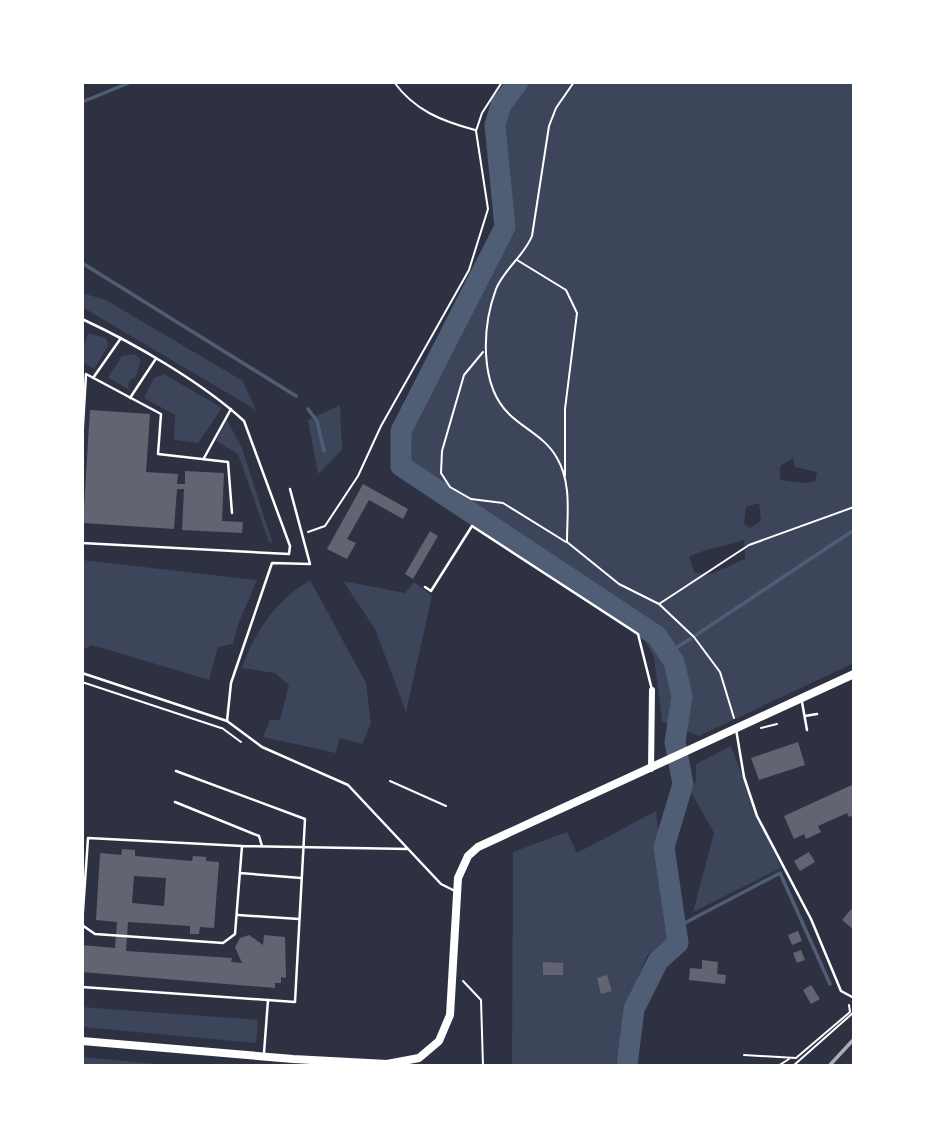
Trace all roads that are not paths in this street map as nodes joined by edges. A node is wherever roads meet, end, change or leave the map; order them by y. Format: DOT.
graph roads {
  1 [pos="82,319"];
  2 [pos="121,338"];
  3 [pos="155,360"];
  4 [pos="93,378"];
  5 [pos="130,397"];
  6 [pos="231,409"];
  7 [pos="82,442"];
  8 [pos="203,459"];
  9 [pos="290,489"];
  10 [pos="232,513"];
  11 [pos="82,543"];
  12 [pos="425,587"];
  13 [pos="82,673"];
  14 [pos="854,674"];
  15 [pos="652,690"];
  16 [pos="802,698"];
  17 [pos="817,714"];
  18 [pos="805,716"];
  19 [pos="227,721"];
  20 [pos="736,729"];
  21 [pos="807,730"];
  22 [pos="651,769"];
  23 [pos="176,771"];
  24 [pos="175,802"];
  25 [pos="82,835"];
  26 [pos="88,838"];
  27 [pos="242,846"];
  28 [pos="262,846"];
  29 [pos="303,847"];
  30 [pos="408,849"];
  31 [pos="240,873"];
  32 [pos="302,878"];
  33 [pos="83,889"];
  34 [pos="456,892"];
  35 [pos="238,915"];
  36 [pos="299,919"];
  37 [pos="82,925"];
  38 [pos="82,987"];
  39 [pos="854,998"];
  40 [pos="268,1000"];
  41 [pos="82,1041"];
  42 [pos="264,1056"];
  1 -- 2 [label="lane"];
  2 -- 3 [label="lane"];
  2 -- 4 [label="lane"];
  3 -- 5 [label="lane"];
  3 -- 6 [label="lane"];
  4 -- 5 [label="lane"];
  4 -- 7 [label="lane"];
  5 -- 8 [label="lane"];
  6 -- 8 [label="lane"];
  6 -- 11 [label="lane"];
  8 -- 10 [label="lane"];
  9 -- 19 [label="lane"];
  12 -- 15 [label="lane"];
  13 -- 19 [label="lane"];
  14 -- 16 [label="street"];
  15 -- 22 [label="street"];
  16 -- 18 [label="lane"];
  16 -- 20 [label="street"];
  17 -- 18 [label="lane"];
  18 -- 21 [label="lane"];
  19 -- 30 [label="lane"];
  20 -- 22 [label="street"];
  20 -- 39 [label="lane"];
  22 -- 34 [label="street"];
  23 -- 29 [label="lane"];
  24 -- 28 [label="lane"];
  25 -- 26 [label="lane"];
  26 -- 27 [label="lane"];
  26 -- 33 [label="lane"];
  27 -- 28 [label="lane"];
  27 -- 31 [label="lane"];
  28 -- 29 [label="lane"];
  29 -- 30 [label="lane"];
  29 -- 32 [label="lane"];
  30 -- 34 [label="lane"];
  31 -- 32 [label="lane"];
  31 -- 35 [label="lane"];
  32 -- 36 [label="lane"];
  33 -- 37 [label="lane"];
  34 -- 42 [label="street"];
  35 -- 36 [label="lane"];
  35 -- 37 [label="lane"];
  36 -- 40 [label="lane"];
  38 -- 40 [label="lane"];
  40 -- 42 [label="lane"];
  41 -- 42 [label="street"];
}
